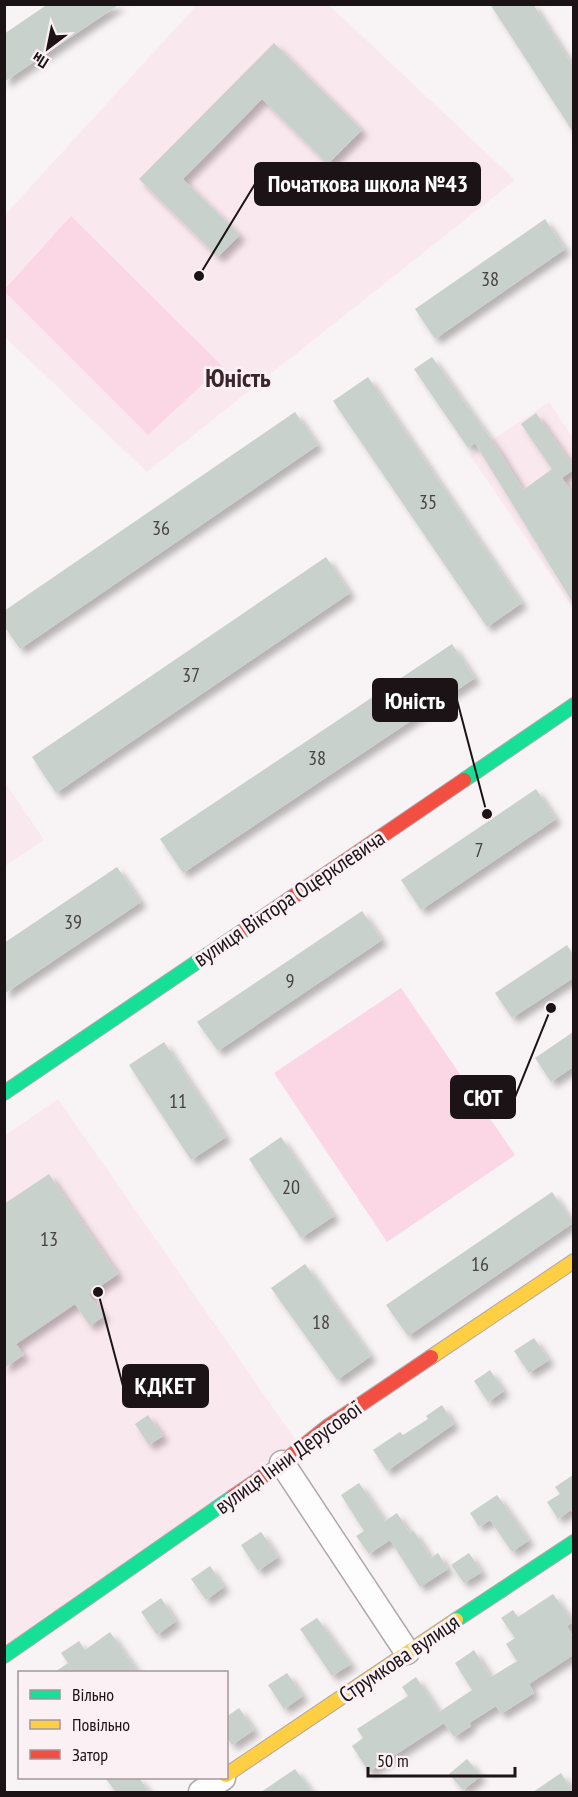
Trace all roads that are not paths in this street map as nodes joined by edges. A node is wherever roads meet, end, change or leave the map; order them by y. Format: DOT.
graph roads {
  1 [pos="573,705"];
  2 [pos="4,1093"];
  3 [pos="573,1261"];
  4 [pos="282,1463"];
  5 [pos="573,1542"];
  6 [pos="408,1652"];
  7 [pos="4,1656"];
  8 [pos="228,1774"];
  9 [pos="220,1779"];
  10 [pos="201,1792"];
  1 -- 2 [label="street, вулиця Віктора Оцерклевича"];
  3 -- 4 [label="street, вулиця Інни Дерусової"];
  4 -- 6 [label="street"];
  4 -- 7 [label="street, вулиця Інни Дерусової"];
  5 -- 6 [label="street, Струмкова вулиця"];
  6 -- 8 [label="street, Струмкова вулиця"];
  9 -- 10 [label="street, Струмкова вулиця"];
}
